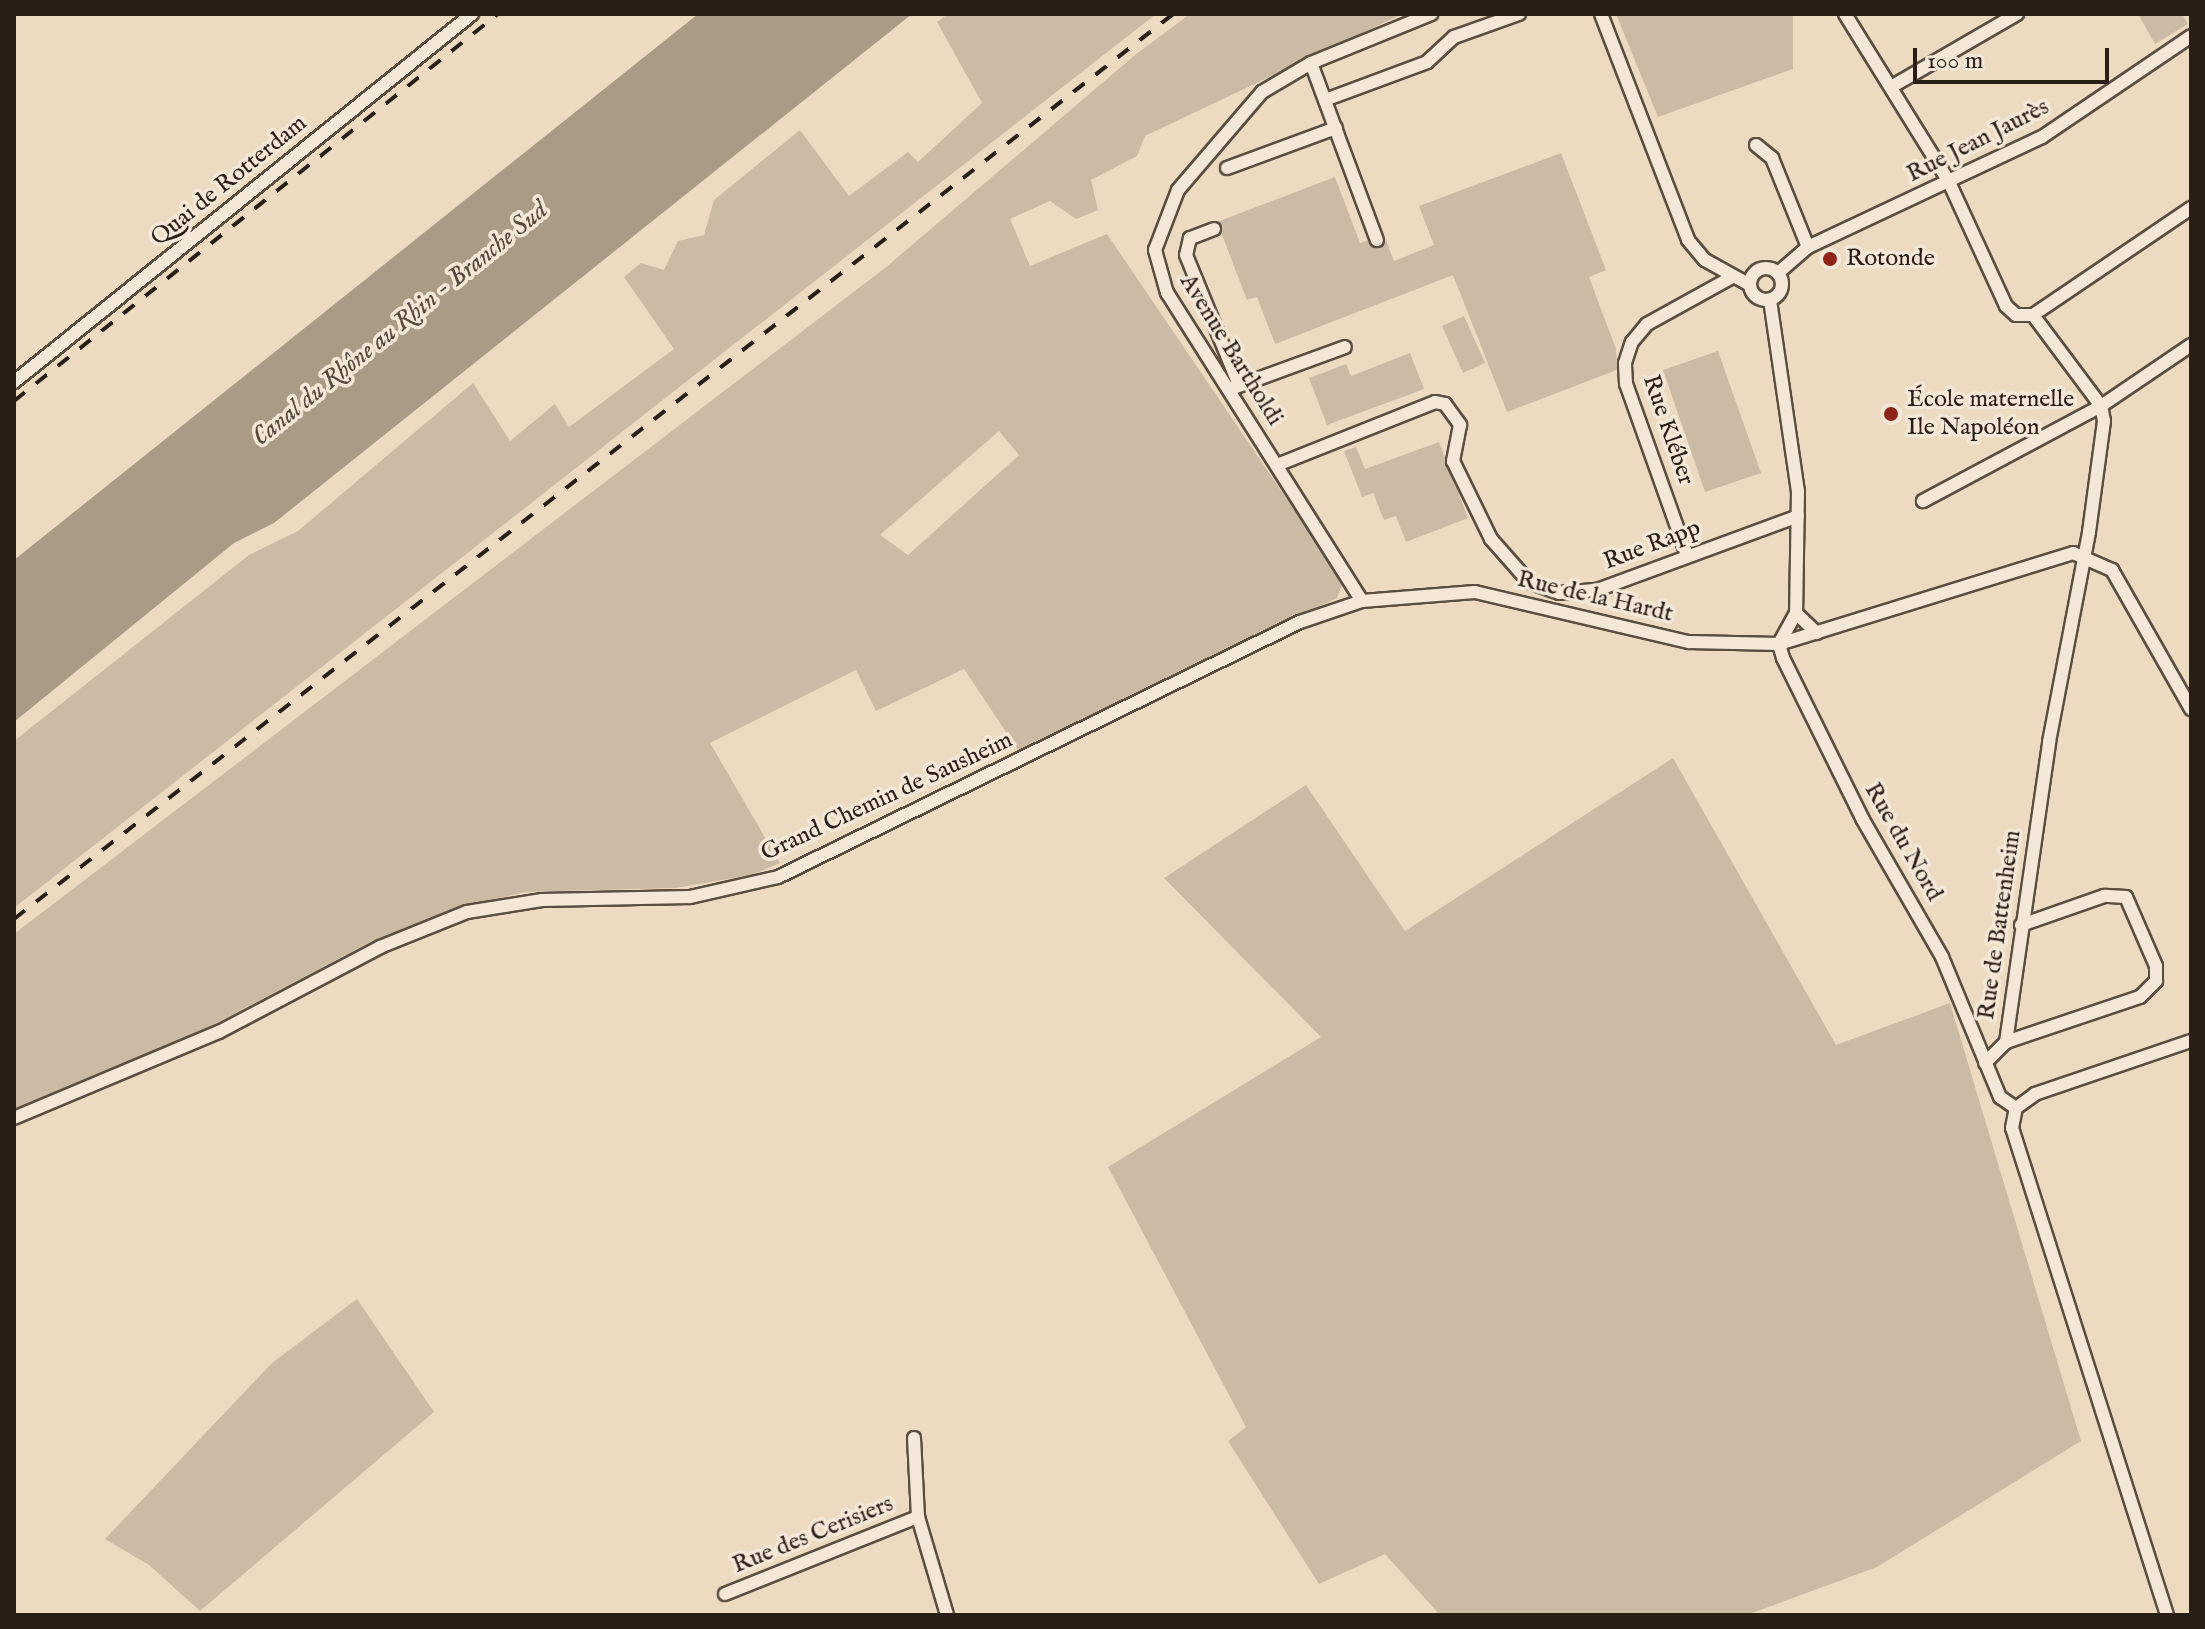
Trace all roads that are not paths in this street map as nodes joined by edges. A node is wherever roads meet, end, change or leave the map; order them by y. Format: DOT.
graph roads {
  1 [pos="472,14"];
  2 [pos="1431,14"];
  3 [pos="1519,14"];
  4 [pos="1601,14"];
  5 [pos="1845,14"];
  6 [pos="2017,14"];
  7 [pos="2191,36"];
  8 [pos="1311,63"];
  9 [pos="1891,87"];
  10 [pos="1325,100"];
  11 [pos="1336,128"];
  12 [pos="1756,145"];
  13 [pos="1227,168"];
  14 [pos="1949,182"];
  15 [pos="2191,208"];
  16 [pos="1214,229"];
  17 [pos="1377,240"];
  18 [pos="1808,247"];
  19 [pos="1778,273"];
  20 [pos="1732,277"];
  21 [pos="1750,285"];
  22 [pos="1202,298"];
  23 [pos="1770,300"];
  24 [pos="1176,307"];
  25 [pos="2033,315"];
  26 [pos="2191,345"];
  27 [pos="1345,347"];
  28 [pos="14,382"];
  29 [pos="1234,388"];
  30 [pos="2101,406"];
  31 [pos="1277,465"];
  32 [pos="1923,501"];
  33 [pos="1798,516"];
  34 [pos="1687,555"];
  35 [pos="2083,557"];
  36 [pos="1362,601"];
  37 [pos="1796,613"];
  38 [pos="1817,633"];
  39 [pos="1779,644"];
  40 [pos="2191,709"];
  41 [pos="2021,925"];
  42 [pos="2191,1041"];
  43 [pos="2006,1042"];
  44 [pos="1985,1063"];
  45 [pos="2016,1108"];
  46 [pos="14,1118"];
  47 [pos="914,1438"];
  48 [pos="918,1517"];
  49 [pos="725,1594"];
  50 [pos="947,1615"];
  51 [pos="2167,1615"];
  1 -- 28 [label="street, Quai de Rotterdam"];
  2 -- 8 [label="street, Avenue Bartholdi"];
  3 -- 10 [label="street"];
  4 -- 20 [label="street"];
  5 -- 9 [label="street"];
  6 -- 9 [label="street"];
  7 -- 14 [label="street, Rue Jean Jaurès"];
  8 -- 10 [label="street"];
  8 -- 24 [label="street, Avenue Bartholdi"];
  9 -- 14 [label="street"];
  10 -- 11 [label="street"];
  11 -- 13 [label="street"];
  11 -- 17 [label="street"];
  12 -- 18 [label="street"];
  14 -- 18 [label="street, Rue Jean Jaurès"];
  14 -- 25 [label="street"];
  15 -- 25 [label="street"];
  16 -- 22 [label="street"];
  18 -- 19 [label="street, Rue Jean Jaurès"];
  19 -- 21 [label="street"];
  19 -- 23 [label="street"];
  20 -- 21 [label="street"];
  20 -- 34 [label="street, Rue Kléber"];
  21 -- 23 [label="street"];
  22 -- 24 [label="street"];
  22 -- 29 [label="street"];
  23 -- 33 [label="street"];
  24 -- 29 [label="street, Avenue Bartholdi"];
  25 -- 30 [label="street"];
  26 -- 30 [label="street"];
  27 -- 29 [label="street"];
  29 -- 31 [label="street, Avenue Bartholdi"];
  30 -- 32 [label="street"];
  30 -- 35 [label="street, Rue de Battenheim"];
  31 -- 34 [label="street, Rue Rapp"];
  31 -- 36 [label="street, Avenue Bartholdi"];
  33 -- 34 [label="street, Rue Rapp"];
  33 -- 37 [label="street"];
  35 -- 38 [label="street, Rue de la Hardt"];
  35 -- 40 [label="street"];
  35 -- 41 [label="street, Rue de Battenheim"];
  36 -- 39 [label="street, Rue de la Hardt"];
  36 -- 46 [label="street, Grand Chemin de Sausheim"];
  37 -- 38 [label="street"];
  37 -- 39 [label="street"];
  38 -- 39 [label="street, Rue de la Hardt"];
  39 -- 44 [label="street, Rue du Nord"];
  41 -- 43 [label="street, Rue de Battenheim"];
  41 -- 43 [label="street"];
  42 -- 45 [label="street"];
  43 -- 44 [label="street, Rue de Battenheim"];
  44 -- 45 [label="street"];
  45 -- 51 [label="street"];
  47 -- 48 [label="street"];
  48 -- 49 [label="street, Rue des Cerisiers"];
  48 -- 50 [label="street"];
}
